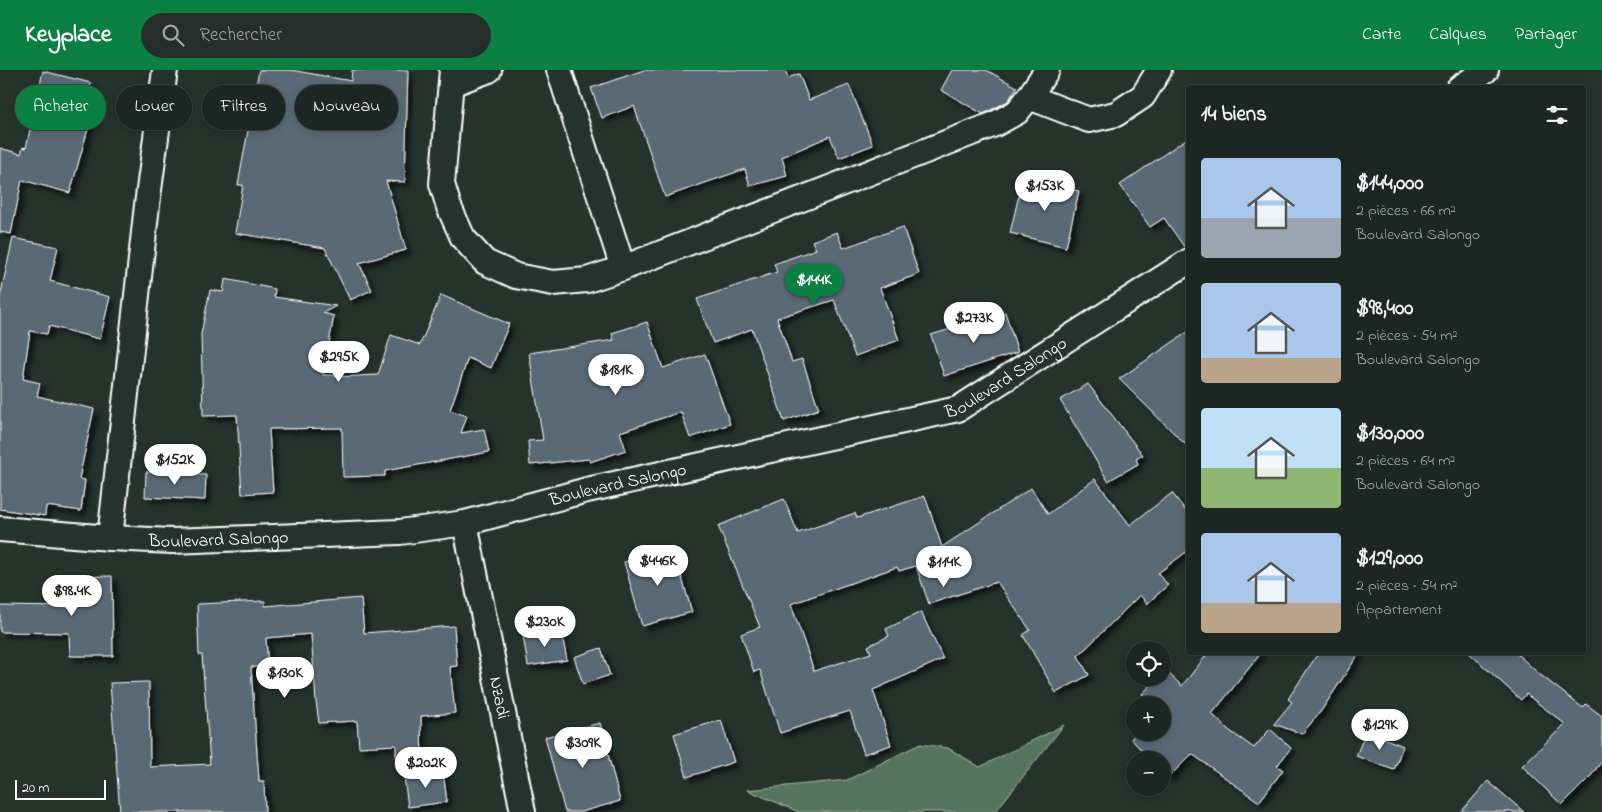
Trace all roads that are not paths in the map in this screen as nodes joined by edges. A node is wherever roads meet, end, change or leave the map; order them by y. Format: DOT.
graph roads {
  1 [pos="165,70"];
  2 [pos="490,70"];
  3 [pos="559,70"];
  4 [pos="1047,70"];
  5 [pos="1159,70"];
  6 [pos="1486,70"];
  7 [pos="452,77"];
  8 [pos="1464,85"];
  9 [pos="1029,98"];
  10 [pos="1186,263"];
  11 [pos="623,268"];
  12 [pos="466,523"];
  13 [pos="0,529"];
  14 [pos="110,538"];
  15 [pos="523,812"];
  1 -- 14 [label="street"];
  2 -- 7 [label="street"];
  3 -- 11 [label="street"];
  4 -- 9 [label="street"];
  5 -- 9 [label="street"];
  6 -- 8 [label="street"];
  7 -- 11 [label="street"];
  9 -- 11 [label="street"];
  10 -- 12 [label="street, Boulevard Salongo"];
  12 -- 14 [label="street, Boulevard Salongo"];
  12 -- 15 [label="street, Nzadi"];
  13 -- 14 [label="street, Boulevard Salongo"];
}
